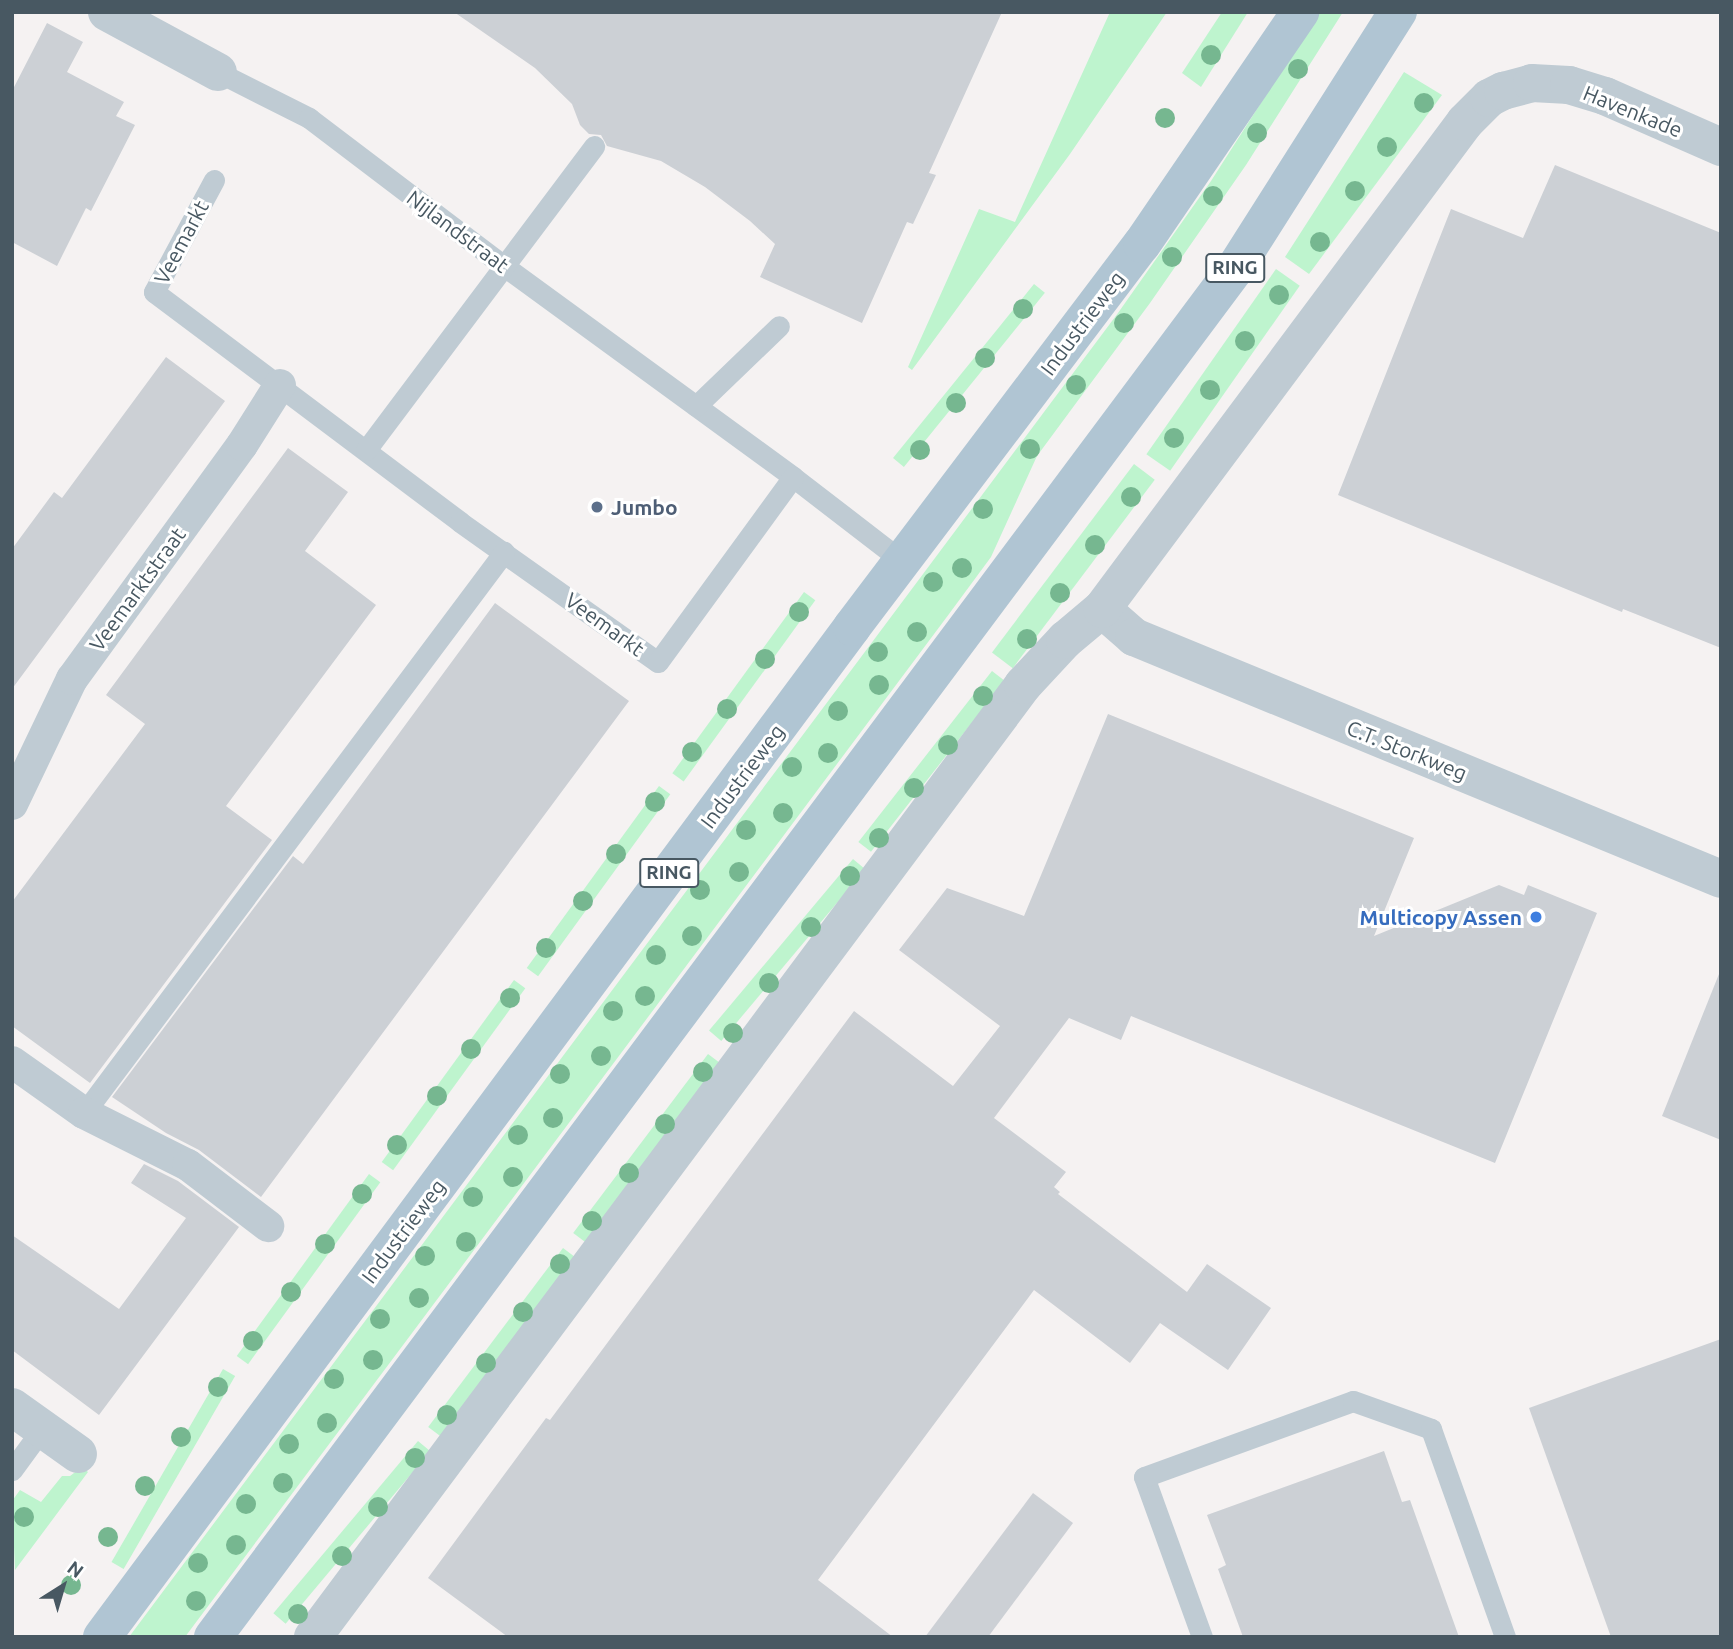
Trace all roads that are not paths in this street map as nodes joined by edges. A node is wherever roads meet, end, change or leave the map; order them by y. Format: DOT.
graph roads {
  1 [pos="107,12"];
  2 [pos="1300,12"];
  3 [pos="1398,12"];
  4 [pos="218,72"];
  5 [pos="594,146"];
  6 [pos="1721,147"];
  7 [pos="214,180"];
  8 [pos="504,266"];
  9 [pos="779,326"];
  10 [pos="280,385"];
  11 [pos="696,406"];
  12 [pos="366,450"];
  13 [pos="793,477"];
  14 [pos="504,552"];
  15 [pos="902,561"];
  16 [pos="1102,609"];
  17 [pos="12,804"];
  18 [pos="1721,879"];
  19 [pos="12,1062"];
  20 [pos="84,1112"];
  21 [pos="268,1226"];
  22 [pos="12,1407"];
  23 [pos="43,1429"];
  24 [pos="78,1454"];
  25 [pos="12,1470"];
  26 [pos="102,1637"];
  27 [pos="213,1637"];
  28 [pos="313,1637"];
  29 [pos="1202,1637"];
  30 [pos="1505,1637"];
  1 -- 4 [label="street, Nijlandstraat"];
  2 -- 15 [label="main road, Industrieweg / RING"];
  3 -- 27 [label="main road, RING"];
  4 -- 8 [label="lane, Nijlandstraat"];
  5 -- 8 [label="lane"];
  6 -- 16 [label="street, Havenkade"];
  7 -- 10 [label="lane, Veemarkt"];
  8 -- 11 [label="lane, Nijlandstraat"];
  8 -- 12 [label="lane"];
  9 -- 11 [label="lane"];
  10 -- 12 [label="lane, Veemarkt"];
  10 -- 17 [label="street, Veemarktstraat"];
  11 -- 13 [label="lane, Nijlandstraat"];
  12 -- 14 [label="lane, Veemarkt"];
  13 -- 14 [label="lane, Veemarkt"];
  13 -- 15 [label="lane, Nijlandstraat"];
  14 -- 20 [label="lane"];
  15 -- 26 [label="main road, Industrieweg / RING"];
  16 -- 18 [label="street, C.T. Storkweg"];
  16 -- 28 [label="street"];
  19 -- 20 [label="street"];
  20 -- 21 [label="street"];
  22 -- 23 [label="street"];
  23 -- 24 [label="street"];
  23 -- 25 [label="lane"];
  29 -- 30 [label="lane"];
}
